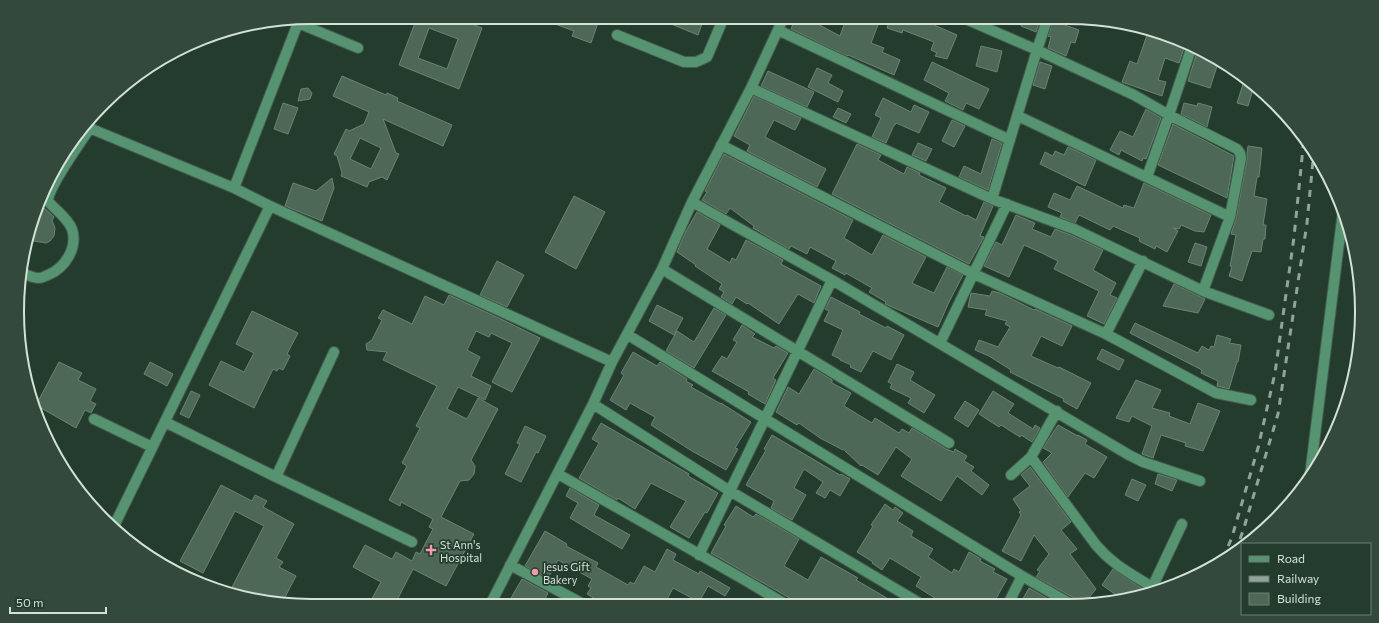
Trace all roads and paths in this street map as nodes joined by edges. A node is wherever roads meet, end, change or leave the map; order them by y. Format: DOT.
graph roads {
  1 [pos="304,24"];
  2 [pos="721,24"];
  3 [pos="781,24"];
  4 [pos="977,24"];
  5 [pos="1045,24"];
  6 [pos="297,25"];
  7 [pos="778,30"];
  8 [pos="617,35"];
  9 [pos="358,48"];
  10 [pos="1036,50"];
  11 [pos="1190,52"];
  12 [pos="751,88"];
  13 [pos="1169,115"];
  14 [pos="1018,116"];
  15 [pos="90,128"];
  16 [pos="1010,140"];
  17 [pos="721,145"];
  18 [pos="1147,176"];
  19 [pos="234,188"];
  20 [pos="48,197"];
  21 [pos="992,199"];
  22 [pos="692,202"];
  23 [pos="1007,204"];
  24 [pos="270,206"];
  25 [pos="1230,217"];
  26 [pos="1344,234"];
  27 [pos="1143,261"];
  28 [pos="662,269"];
  29 [pos="26,274"];
  30 [pos="974,274"];
  31 [pos="832,280"];
  32 [pos="1203,291"];
  33 [pos="1268,314"];
  34 [pos="1106,334"];
  35 [pos="628,335"];
  36 [pos="940,343"];
  37 [pos="798,351"];
  38 [pos="334,352"];
  39 [pos="612,362"];
  40 [pos="1251,400"];
  41 [pos="593,404"];
  42 [pos="1057,411"];
  43 [pos="766,418"];
  44 [pos="94,419"];
  45 [pos="164,422"];
  46 [pos="949,443"];
  47 [pos="152,447"];
  48 [pos="1031,457"];
  49 [pos="1312,463"];
  50 [pos="558,474"];
  51 [pos="1011,475"];
  52 [pos="276,477"];
  53 [pos="1200,482"];
  54 [pos="730,491"];
  55 [pos="116,522"];
  56 [pos="1182,524"];
  57 [pos="412,542"];
  58 [pos="699,555"];
  59 [pos="510,565"];
  60 [pos="1022,576"];
  61 [pos="1152,586"];
  62 [pos="1148,587"];
  63 [pos="493,599"];
  64 [pos="574,599"];
  65 [pos="777,599"];
  66 [pos="913,599"];
  67 [pos="1010,599"];
  68 [pos="1062,599"];
  1 -- 9 [label="street"];
  2 -- 8 [label="street"];
  3 -- 7 [label="street"];
  4 -- 10 [label="street"];
  5 -- 10 [label="street"];
  6 -- 19 [label="street"];
  7 -- 12 [label="street"];
  7 -- 16 [label="street"];
  10 -- 13 [label="street"];
  10 -- 14 [label="street"];
  11 -- 13 [label="street"];
  12 -- 17 [label="street"];
  12 -- 21 [label="street"];
  13 -- 18 [label="street"];
  13 -- 25 [label="street"];
  14 -- 16 [label="street"];
  14 -- 18 [label="street"];
  15 -- 19 [label="street"];
  16 -- 21 [label="street"];
  17 -- 22 [label="street"];
  17 -- 30 [label="street"];
  18 -- 25 [label="street"];
  19 -- 24 [label="street"];
  20 -- 29 [label="street"];
  21 -- 23 [label="street"];
  22 -- 28 [label="street"];
  22 -- 31 [label="street"];
  23 -- 27 [label="street"];
  23 -- 30 [label="street"];
  24 -- 39 [label="street"];
  24 -- 45 [label="street"];
  25 -- 32 [label="street"];
  26 -- 49 [label="street"];
  27 -- 32 [label="street"];
  27 -- 34 [label="street"];
  28 -- 35 [label="street"];
  28 -- 37 [label="street"];
  30 -- 34 [label="street"];
  30 -- 36 [label="street"];
  31 -- 36 [label="street"];
  31 -- 37 [label="street"];
  32 -- 33 [label="street"];
  34 -- 40 [label="street"];
  35 -- 39 [label="street"];
  35 -- 43 [label="street"];
  36 -- 42 [label="street"];
  37 -- 43 [label="street"];
  37 -- 46 [label="street"];
  38 -- 52 [label="street"];
  39 -- 41 [label="street"];
  41 -- 50 [label="street"];
  41 -- 54 [label="street"];
  42 -- 48 [label="street"];
  42 -- 53 [label="street"];
  43 -- 54 [label="street"];
  43 -- 60 [label="street"];
  44 -- 47 [label="street"];
  45 -- 47 [label="street"];
  45 -- 52 [label="street"];
  47 -- 55 [label="street"];
  48 -- 51 [label="street"];
  48 -- 62 [label="street"];
  50 -- 58 [label="street"];
  50 -- 59 [label="street"];
  52 -- 57 [label="street"];
  54 -- 58 [label="street"];
  54 -- 66 [label="street"];
  56 -- 61 [label="street"];
  58 -- 65 [label="street"];
  59 -- 63 [label="street"];
  59 -- 64 [label="street"];
  60 -- 67 [label="street"];
  60 -- 68 [label="street"];
}
